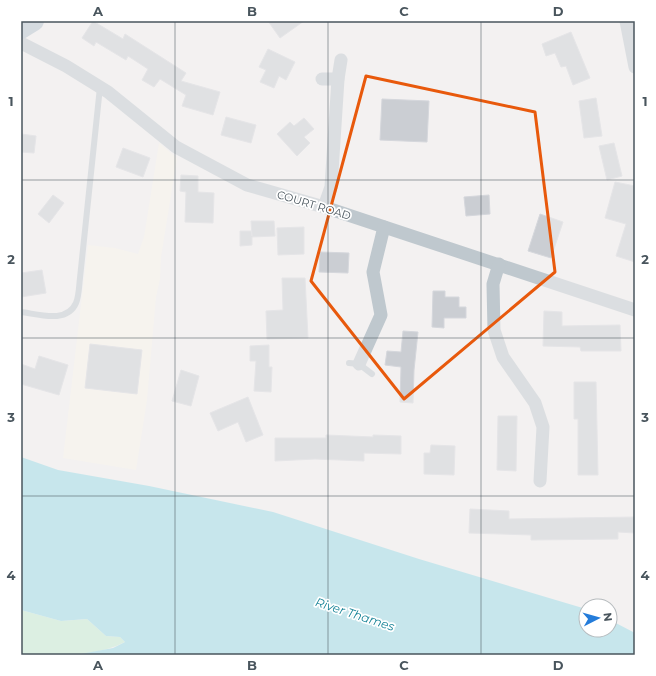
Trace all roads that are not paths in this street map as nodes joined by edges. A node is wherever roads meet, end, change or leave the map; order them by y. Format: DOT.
graph roads {
  1 [pos="34,21"];
  2 [pos="626,21"];
  3 [pos="21,30"];
  4 [pos="21,43"];
  5 [pos="341,60"];
  6 [pos="635,66"];
  7 [pos="322,79"];
  8 [pos="338,79"];
  9 [pos="100,87"];
  10 [pos="324,207"];
  11 [pos="384,227"];
  12 [pos="499,264"];
  13 [pos="635,310"];
  14 [pos="21,312"];
  15 [pos="354,363"];
  16 [pos="372,374"];
  17 [pos="540,481"];
  1 -- 3 [label="main road"];
  2 -- 6 [label="street"];
  4 -- 9 [label="street, COURT ROAD"];
  5 -- 8 [label="street"];
  7 -- 8 [label="street"];
  8 -- 10 [label="street"];
  9 -- 10 [label="street, COURT ROAD"];
  9 -- 14 [label="lane"];
  10 -- 11 [label="street, COURT ROAD"];
  11 -- 12 [label="street, COURT ROAD"];
  11 -- 15 [label="street"];
  12 -- 13 [label="street, COURT ROAD"];
  12 -- 17 [label="street"];
  15 -- 16 [label="lane"];
}
